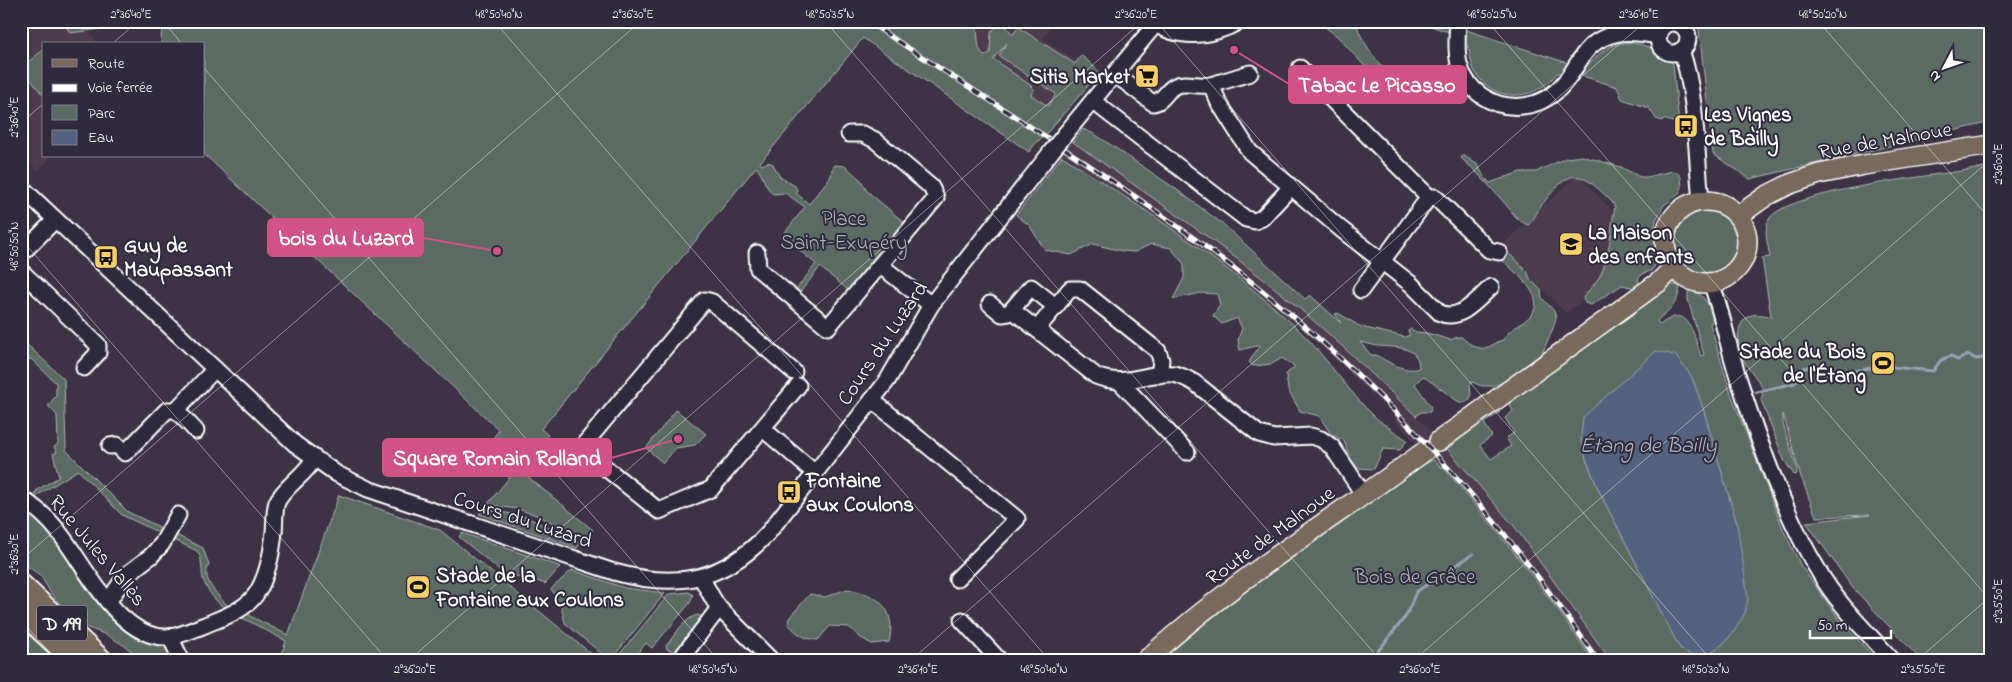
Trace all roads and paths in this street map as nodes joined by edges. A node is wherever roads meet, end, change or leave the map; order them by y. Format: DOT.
graph roads {
  1 [pos="1240,21"];
  2 [pos="1458,21"];
  3 [pos="1155,22"];
  4 [pos="1676,22"];
  5 [pos="1659,36"];
  6 [pos="1682,50"];
  7 [pos="1300,68"];
  8 [pos="1250,73"];
  9 [pos="1116,75"];
  10 [pos="1211,85"];
  11 [pos="1094,102"];
  12 [pos="849,134"];
  13 [pos="1991,145"];
  14 [pos="21,187"];
  15 [pos="1291,187"];
  16 [pos="1429,197"];
  17 [pos="1701,201"];
  18 [pos="1738,216"];
  19 [pos="55,220"];
  20 [pos="1499,252"];
  21 [pos="757,253"];
  22 [pos="21,254"];
  23 [pos="1382,261"];
  24 [pos="880,265"];
  25 [pos="1674,268"];
  26 [pos="21,271"];
  27 [pos="1711,282"];
  28 [pos="1491,287"];
  29 [pos="1361,290"];
  30 [pos="990,304"];
  31 [pos="932,305"];
  32 [pos="1056,306"];
  33 [pos="1012,310"];
  34 [pos="1037,330"];
  35 [pos="84,368"];
  36 [pos="215,368"];
  37 [pos="1159,375"];
  38 [pos="1120,382"];
  39 [pos="872,400"];
  40 [pos="176,410"];
  41 [pos="763,429"];
  42 [pos="196,431"];
  43 [pos="110,446"];
  44 [pos="1187,452"];
  45 [pos="314,459"];
  46 [pos="815,473"];
  47 [pos="1364,495"];
  48 [pos="21,498"];
  49 [pos="178,515"];
  50 [pos="701,577"];
  51 [pos="957,579"];
  52 [pos="21,585"];
  53 [pos="108,602"];
  54 [pos="719,608"];
  55 [pos="21,611"];
  56 [pos="962,620"];
  57 [pos="170,637"];
  58 [pos="75,661"];
  59 [pos="102,661"];
  60 [pos="182,661"];
  61 [pos="679,661"];
  62 [pos="772,661"];
  63 [pos="1000,661"];
  64 [pos="1145,661"];
  65 [pos="1893,661"];
  1 -- 3 [label="street"];
  2 -- 5 [label="street"];
  3 -- 9 [label="street, Cours du Luzard"];
  4 -- 5 [label="street"];
  4 -- 6 [label="street"];
  5 -- 6 [label="street"];
  6 -- 17 [label="street"];
  7 -- 16 [label="street"];
  8 -- 10 [label="street"];
  9 -- 10 [label="street"];
  9 -- 11 [label="street, Cours du Luzard"];
  10 -- 15 [label="street"];
  11 -- 15 [label="street"];
  11 -- 31 [label="street, Cours du Luzard, bridge"];
  12 -- 24 [label="street"];
  13 -- 18 [label="main road, Rue de Malnoue"];
  14 -- 19 [label="street, Cours du Luzard"];
  15 -- 23 [label="street"];
  16 -- 20 [label="street"];
  16 -- 23 [label="street"];
  17 -- 18 [label="main road"];
  17 -- 25 [label="main road"];
  18 -- 27 [label="main road"];
  19 -- 22 [label="street"];
  19 -- 36 [label="street, Cours du Luzard"];
  21 -- 24 [label="street"];
  23 -- 28 [label="street"];
  23 -- 29 [label="street"];
  24 -- 31 [label="street"];
  25 -- 27 [label="main road"];
  25 -- 47 [label="main road, Route de Malnoue"];
  26 -- 35 [label="street"];
  27 -- 65 [label="street"];
  30 -- 33 [label="street"];
  31 -- 39 [label="street, Cours du Luzard"];
  32 -- 33 [label="street"];
  32 -- 34 [label="street"];
  32 -- 37 [label="street"];
  33 -- 34 [label="street"];
  34 -- 38 [label="street"];
  36 -- 40 [label="street"];
  36 -- 45 [label="street, Cours du Luzard"];
  37 -- 38 [label="street"];
  37 -- 47 [label="street"];
  38 -- 44 [label="street"];
  39 -- 46 [label="street, Cours du Luzard"];
  39 -- 51 [label="street"];
  40 -- 42 [label="street"];
  40 -- 43 [label="street"];
  41 -- 41 [label="street"];
  41 -- 46 [label="street"];
  45 -- 50 [label="street, Cours du Luzard"];
  45 -- 57 [label="street, Rue Jules Vallès"];
  46 -- 50 [label="street, Cours du Luzard"];
  47 -- 64 [label="main road, Route de Malnoue"];
  48 -- 53 [label="street, Rue Jules Vallès"];
  49 -- 53 [label="street"];
  50 -- 54 [label="street"];
  52 -- 59 [label="highway, D 199"];
  53 -- 57 [label="street, Rue Jules Vallès"];
  54 -- 61 [label="street"];
  54 -- 62 [label="street"];
  55 -- 58 [label="highway, D 199"];
  56 -- 63 [label="street"];
  57 -- 60 [label="street"];
}
